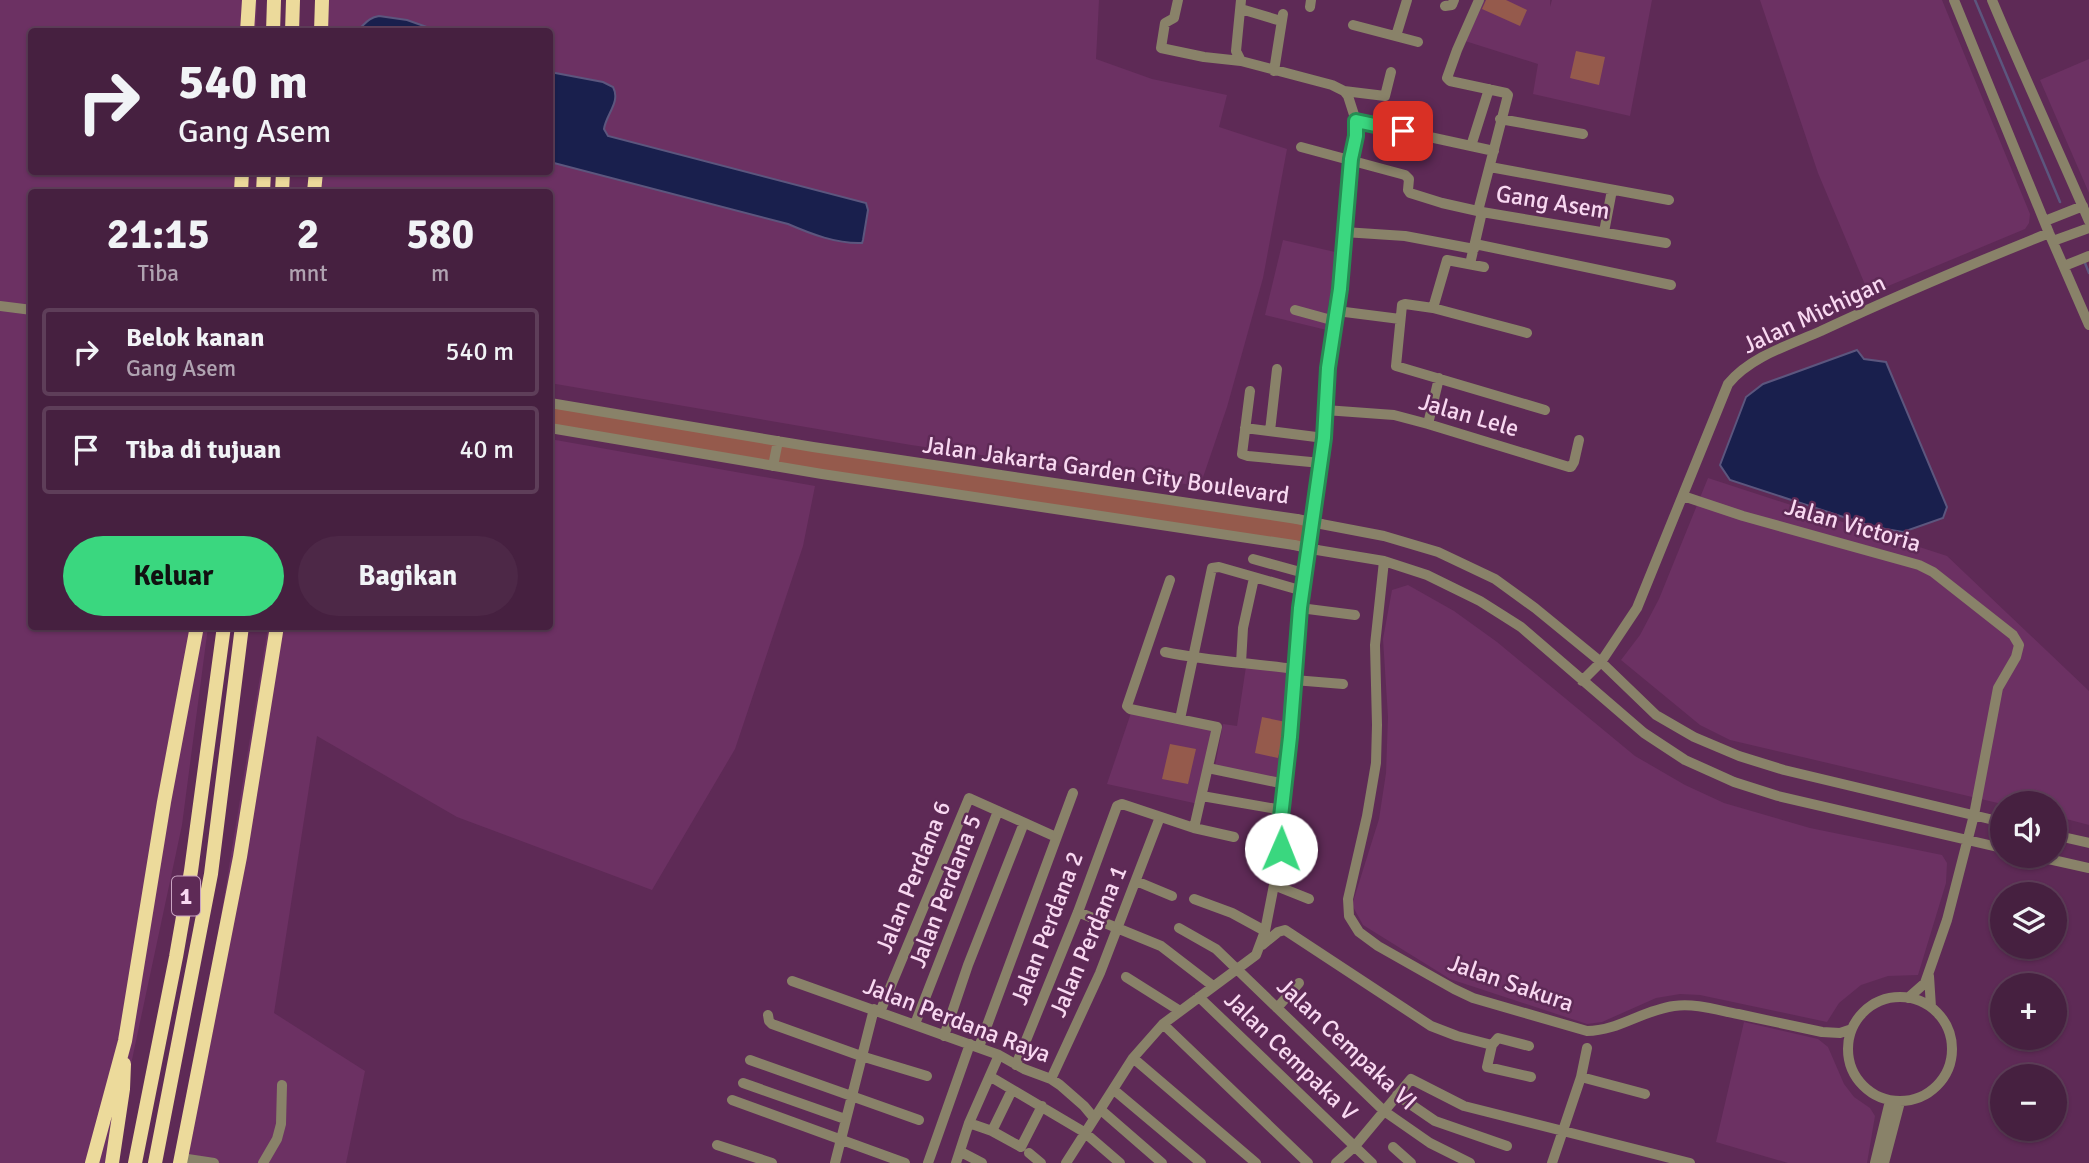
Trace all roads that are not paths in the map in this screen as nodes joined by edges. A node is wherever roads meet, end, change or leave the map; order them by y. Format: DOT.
graph roads {
  1 [pos="249,0"];
  2 [pos="274,0"];
  3 [pos="293,0"];
  4 [pos="322,0"];
  5 [pos="1178,0"];
  6 [pos="1407,0"];
  7 [pos="1479,0"];
  8 [pos="1954,0"];
  9 [pos="1992,0"];
  10 [pos="1241,4"];
  11 [pos="1353,25"];
  12 [pos="247,28"];
  13 [pos="273,28"];
  14 [pos="292,28"];
  15 [pos="321,28"];
  16 [pos="1396,36"];
  17 [pos="1418,42"];
  18 [pos="1241,61"];
  19 [pos="1274,71"];
  20 [pos="1391,72"];
  21 [pos="1489,89"];
  22 [pos="1344,91"];
  23 [pos="1500,119"];
  24 [pos="1356,121"];
  25 [pos="1583,134"];
  26 [pos="1471,146"];
  27 [pos="1301,147"];
  28 [pos="1494,151"];
  29 [pos="1351,159"];
  30 [pos="1490,167"];
  31 [pos="1612,190"];
  32 [pos="1669,200"];
  33 [pos="2083,206"];
  34 [pos="1480,211"];
  35 [pos="2045,221"];
  36 [pos="2089,221"];
  37 [pos="2089,228"];
  38 [pos="1344,232"];
  39 [pos="1604,232"];
  40 [pos="2051,237"];
  41 [pos="1666,243"];
  42 [pos="1474,246"];
  43 [pos="2089,256"];
  44 [pos="1470,264"];
  45 [pos="2064,266"];
  46 [pos="1484,267"];
  47 [pos="1671,285"];
  48 [pos="0,306"];
  49 [pos="1433,308"];
  50 [pos="28,310"];
  51 [pos="1295,310"];
  52 [pos="1336,316"];
  53 [pos="1400,319"];
  54 [pos="2089,325"];
  55 [pos="1527,333"];
  56 [pos="1277,369"];
  57 [pos="1439,378"];
  58 [pos="1250,391"];
  59 [pos="553,404"];
  60 [pos="1325,410"];
  61 [pos="1545,410"];
  62 [pos="1429,424"];
  63 [pos="1245,428"];
  64 [pos="553,429"];
  65 [pos="1270,431"];
  66 [pos="1324,438"];
  67 [pos="1579,440"];
  68 [pos="778,441"];
  69 [pos="1321,463"];
  70 [pos="773,466"];
  71 [pos="1683,496"];
  72 [pos="1253,559"];
  73 [pos="1384,561"];
  74 [pos="1304,573"];
  75 [pos="1254,578"];
  76 [pos="1170,580"];
  77 [pos="1303,591"];
  78 [pos="1300,608"];
  79 [pos="1355,615"];
  80 [pos="196,630"];
  81 [pos="223,630"];
  82 [pos="242,630"];
  83 [pos="276,630"];
  84 [pos="1165,652"];
  85 [pos="1192,657"];
  86 [pos="1601,662"];
  87 [pos="1241,663"];
  88 [pos="1294,674"];
  89 [pos="1582,681"];
  90 [pos="1343,684"];
  91 [pos="1180,719"];
  92 [pos="1208,768"];
  93 [pos="1285,785"];
  94 [pos="1073,793"];
  95 [pos="1202,796"];
  96 [pos="1282,810"];
  97 [pos="998,811"];
  98 [pos="1974,816"];
  99 [pos="1160,817"];
  100 [pos="1990,819"];
  101 [pos="1024,823"];
  102 [pos="1194,828"];
  103 [pos="1056,837"];
  104 [pos="1234,837"];
  105 [pos="2067,838"];
  106 [pos="1968,840"];
  107 [pos="2089,843"];
  108 [pos="1990,845"];
  109 [pos="2067,863"];
  110 [pos="1278,868"];
  111 [pos="2089,868"];
  112 [pos="1301,872"];
  113 [pos="1136,881"];
  114 [pos="1274,886"];
  115 [pos="1172,896"];
  116 [pos="1194,899"];
  117 [pos="1309,899"];
  118 [pos="1078,912"];
  119 [pos="1118,927"];
  120 [pos="1179,928"];
  121 [pos="1265,930"];
  122 [pos="1261,946"];
  123 [pos="1237,969"];
  124 [pos="1929,972"];
  125 [pos="1126,977"];
  126 [pos="792,981"];
  127 [pos="1299,983"];
  128 [pos="1213,986"];
  129 [pos="1199,997"];
  130 [pos="1908,998"];
  131 [pos="1931,1007"];
  132 [pos="1277,1008"];
  133 [pos="877,1011"];
  134 [pos="1180,1011"];
  135 [pos="768,1015"];
  136 [pos="915,1024"];
  137 [pos="1163,1024"];
  138 [pos="1852,1029"];
  139 [pos="1822,1032"];
  140 [pos="944,1036"];
  141 [pos="125,1041"];
  142 [pos="975,1045"];
  143 [pos="1492,1045"];
  144 [pos="1848,1045"];
  145 [pos="1529,1046"];
  146 [pos="1587,1048"];
  147 [pos="999,1055"];
  148 [pos="861,1056"];
  149 [pos="1133,1058"];
  150 [pos="750,1060"];
  151 [pos="1017,1065"];
  152 [pos="926,1076"];
  153 [pos="991,1077"];
  154 [pos="1531,1077"];
  155 [pos="1581,1077"];
  156 [pos="1051,1079"];
  157 [pos="743,1083"];
  158 [pos="282,1085"];
  159 [pos="1012,1090"];
  160 [pos="1114,1090"];
  161 [pos="1645,1094"];
  162 [pos="1397,1095"];
  163 [pos="851,1097"];
  164 [pos="732,1100"];
  165 [pos="1895,1101"];
  166 [pos="1042,1106"];
  167 [pos="1384,1111"];
  168 [pos="1098,1114"];
  169 [pos="845,1119"];
  170 [pos="919,1120"];
  171 [pos="969,1124"];
  172 [pos="992,1131"];
  173 [pos="1562,1131"];
  174 [pos="1084,1132"];
  175 [pos="840,1141"];
  176 [pos="717,1145"];
  177 [pos="1355,1146"];
  178 [pos="1507,1146"];
  179 [pos="1393,1147"];
  180 [pos="961,1152"];
  181 [pos="1029,1153"];
  182 [pos="181,1160"];
  183 [pos="1340,1162"];
  184 [pos="92,1163"];
  185 [pos="112,1163"];
  186 [pos="135,1163"];
  187 [pos="155,1163"];
  188 [pos="214,1163"];
  189 [pos="263,1163"];
  190 [pos="772,1163"];
  191 [pos="835,1163"];
  192 [pos="905,1163"];
  193 [pos="928,1163"];
  194 [pos="956,1163"];
  195 [pos="982,1163"];
  196 [pos="1041,1163"];
  197 [pos="1066,1163"];
  198 [pos="1120,1163"];
  199 [pos="1162,1163"];
  200 [pos="1200,1163"];
  201 [pos="1256,1163"];
  202 [pos="1308,1163"];
  203 [pos="1372,1163"];
  204 [pos="1411,1163"];
  205 [pos="1470,1163"];
  206 [pos="1552,1163"];
  207 [pos="1690,1163"];
  208 [pos="1875,1163"];
  209 [pos="1884,1163"];
  1 -- 12 [label="highway"];
  2 -- 13 [label="highway"];
  3 -- 14 [label="highway"];
  4 -- 15 [label="highway"];
  5 -- 18 [label="street"];
  6 -- 16 [label="street"];
  7 -- 21 [label="street"];
  8 -- 35 [label="street"];
  9 -- 33 [label="street"];
  10 -- 18 [label="street"];
  10 -- 19 [label="street"];
  11 -- 16 [label="street"];
  16 -- 17 [label="street"];
  18 -- 19 [label="street"];
  19 -- 22 [label="street"];
  20 -- 22 [label="street"];
  21 -- 23 [label="street"];
  21 -- 26 [label="street"];
  22 -- 24 [label="street"];
  23 -- 25 [label="street"];
  23 -- 28 [label="street"];
  24 -- 26 [label="street, Gang Asem"];
  24 -- 29 [label="street"];
  26 -- 28 [label="street, Gang Asem"];
  27 -- 29 [label="street"];
  28 -- 30 [label="street, Gang Asem"];
  29 -- 34 [label="street"];
  29 -- 38 [label="street"];
  30 -- 31 [label="street, Gang Asem"];
  30 -- 34 [label="street, Gang Asem"];
  31 -- 32 [label="street, Gang Asem"];
  31 -- 39 [label="street"];
  33 -- 35 [label="street"];
  33 -- 36 [label="street"];
  34 -- 39 [label="street, Gang Asem"];
  34 -- 42 [label="street"];
  35 -- 40 [label="street"];
  37 -- 40 [label="street, Jalan Michigan"];
  38 -- 42 [label="street"];
  38 -- 52 [label="street"];
  39 -- 41 [label="street, Gang Asem"];
  40 -- 45 [label="street"];
  40 -- 71 [label="street, Jalan Michigan"];
  42 -- 44 [label="street"];
  42 -- 47 [label="street"];
  43 -- 45 [label="street"];
  44 -- 46 [label="street"];
  44 -- 49 [label="street"];
  45 -- 54 [label="street"];
  48 -- 50 [label="street"];
  49 -- 53 [label="street"];
  49 -- 55 [label="street"];
  51 -- 52 [label="street"];
  52 -- 53 [label="street"];
  52 -- 60 [label="street"];
  53 -- 57 [label="street"];
  56 -- 65 [label="street"];
  57 -- 61 [label="street"];
  57 -- 62 [label="street"];
  58 -- 63 [label="street"];
  59 -- 68 [label="street, Jalan Jakarta Garden City Boulevard"];
  60 -- 62 [label="street, Jalan Lele"];
  60 -- 66 [label="street"];
  62 -- 67 [label="street, Jalan Lele"];
  63 -- 65 [label="street"];
  63 -- 69 [label="street"];
  64 -- 70 [label="street, Jalan Jakarta Garden City Boulevard"];
  65 -- 66 [label="street"];
  66 -- 69 [label="street"];
  68 -- 70 [label="street"];
  68 -- 86 [label="street, Jalan Jakarta Garden City Boulevard, bridge"];
  69 -- 74 [label="street"];
  70 -- 73 [label="street, Jalan Jakarta Garden City Boulevard, bridge"];
  71 -- 86 [label="street, Jalan Michigan"];
  71 -- 98 [label="street, Jalan Victoria"];
  72 -- 74 [label="street"];
  73 -- 89 [label="street, Jalan Jakarta Garden City Boulevard"];
  73 -- 139 [label="street, Jalan Sakura"];
  74 -- 77 [label="street"];
  75 -- 77 [label="street"];
  75 -- 85 [label="street"];
  75 -- 87 [label="street"];
  76 -- 91 [label="street"];
  77 -- 78 [label="street"];
  78 -- 79 [label="street"];
  78 -- 88 [label="street"];
  80 -- 141 [label="highway"];
  81 -- 186 [label="highway, 1"];
  82 -- 187 [label="highway, 1"];
  83 -- 182 [label="highway"];
  84 -- 85 [label="street"];
  85 -- 87 [label="street"];
  85 -- 91 [label="street"];
  86 -- 89 [label="street, Jalan Michigan"];
  86 -- 98 [label="street, Jalan Jakarta Garden City Boulevard"];
  87 -- 88 [label="street"];
  88 -- 90 [label="street"];
  88 -- 93 [label="street"];
  89 -- 106 [label="street, Jalan Jakarta Garden City Boulevard"];
  91 -- 92 [label="street"];
  92 -- 93 [label="street"];
  92 -- 95 [label="street"];
  93 -- 96 [label="street"];
  94 -- 103 [label="street"];
  95 -- 96 [label="street"];
  95 -- 102 [label="street"];
  96 -- 110 [label="street"];
  97 -- 101 [label="street"];
  97 -- 133 [label="street, Jalan Perdana 6"];
  97 -- 136 [label="street, Jalan Perdana 5"];
  98 -- 100 [label="street, Jalan Jakarta Garden City Boulevard"];
  98 -- 106 [label="street"];
  99 -- 102 [label="street"];
  99 -- 113 [label="street, Jalan Perdana 1"];
  99 -- 118 [label="street, Jalan Perdana 2"];
  101 -- 103 [label="street"];
  101 -- 140 [label="street"];
  102 -- 104 [label="street"];
  103 -- 142 [label="street"];
  105 -- 107 [label="street"];
  106 -- 108 [label="street, Jalan Jakarta Garden City Boulevard"];
  106 -- 124 [label="street"];
  109 -- 111 [label="street"];
  110 -- 112 [label="street"];
  110 -- 114 [label="street"];
  113 -- 115 [label="street"];
  113 -- 119 [label="street, Jalan Perdana 1"];
  114 -- 117 [label="street"];
  114 -- 121 [label="street"];
  116 -- 121 [label="street"];
  118 -- 119 [label="street"];
  118 -- 151 [label="street, Jalan Perdana 2"];
  119 -- 128 [label="street"];
  119 -- 156 [label="street, Jalan Perdana 1"];
  120 -- 123 [label="street, Jalan Cempaka VI"];
  121 -- 122 [label="street"];
  122 -- 123 [label="street"];
  122 -- 143 [label="street"];
  123 -- 128 [label="street"];
  123 -- 132 [label="street, Jalan Cempaka VI"];
  124 -- 130 [label="street"];
  124 -- 131 [label="street"];
  125 -- 134 [label="street"];
  126 -- 133 [label="street, Jalan Perdana Raya"];
  127 -- 132 [label="street"];
  128 -- 129 [label="street"];
  129 -- 134 [label="street"];
  129 -- 177 [label="street, Jalan Cempaka V"];
  130 -- 131 [label="street"];
  130 -- 138 [label="street"];
  131 -- 165 [label="street"];
  132 -- 167 [label="street, Jalan Cempaka VI"];
  133 -- 136 [label="street, Jalan Perdana Raya"];
  133 -- 148 [label="street, Jalan Perdana 6"];
  134 -- 137 [label="street"];
  135 -- 148 [label="street"];
  136 -- 140 [label="street, Jalan Perdana Raya"];
  137 -- 149 [label="street"];
  137 -- 202 [label="street"];
  138 -- 139 [label="street, Jalan Sakura"];
  138 -- 144 [label="street"];
  139 -- 144 [label="street, Jalan Sakura"];
  140 -- 142 [label="street, Jalan Perdana Raya"];
  141 -- 184 [label="highway"];
  141 -- 185 [label="highway"];
  142 -- 147 [label="street, Jalan Perdana Raya"];
  142 -- 193 [label="street"];
  143 -- 145 [label="street"];
  143 -- 154 [label="street"];
  144 -- 165 [label="street"];
  146 -- 155 [label="street"];
  147 -- 151 [label="street, Jalan Perdana Raya"];
  147 -- 153 [label="street"];
  148 -- 152 [label="street"];
  148 -- 163 [label="street, Jalan Perdana 6"];
  149 -- 160 [label="street"];
  149 -- 201 [label="street"];
  150 -- 163 [label="street"];
  151 -- 156 [label="street, Jalan Perdana Raya"];
  153 -- 159 [label="street"];
  153 -- 171 [label="street"];
  155 -- 161 [label="street"];
  155 -- 173 [label="street"];
  156 -- 168 [label="street, Jalan Perdana Raya"];
  157 -- 169 [label="street"];
  158 -- 189 [label="street"];
  159 -- 166 [label="street"];
  159 -- 172 [label="street"];
  160 -- 168 [label="street"];
  160 -- 200 [label="street"];
  162 -- 167 [label="street, Jalan Cempaka V"];
  162 -- 173 [label="street"];
  162 -- 178 [label="street"];
  163 -- 169 [label="street, Jalan Perdana 6"];
  163 -- 170 [label="street"];
  164 -- 175 [label="street"];
  165 -- 208 [label="street"];
  165 -- 209 [label="street"];
  166 -- 172 [label="street"];
  166 -- 174 [label="street"];
  167 -- 177 [label="street, Jalan Cempaka V"];
  167 -- 205 [label="street, Jalan Cempaka VI"];
  168 -- 174 [label="street"];
  168 -- 199 [label="street, Jalan Perdana Raya"];
  169 -- 175 [label="street, Jalan Perdana 6"];
  171 -- 172 [label="street"];
  171 -- 180 [label="street"];
  173 -- 206 [label="street"];
  173 -- 207 [label="street"];
  174 -- 197 [label="street"];
  174 -- 198 [label="street"];
  175 -- 191 [label="street, Jalan Perdana 6"];
  175 -- 192 [label="street"];
  176 -- 190 [label="street"];
  177 -- 183 [label="street"];
  177 -- 203 [label="street, Jalan Cempaka V"];
  179 -- 204 [label="street"];
  180 -- 194 [label="street"];
  180 -- 195 [label="street"];
  181 -- 196 [label="street"];
  182 -- 188 [label="street"];
}
